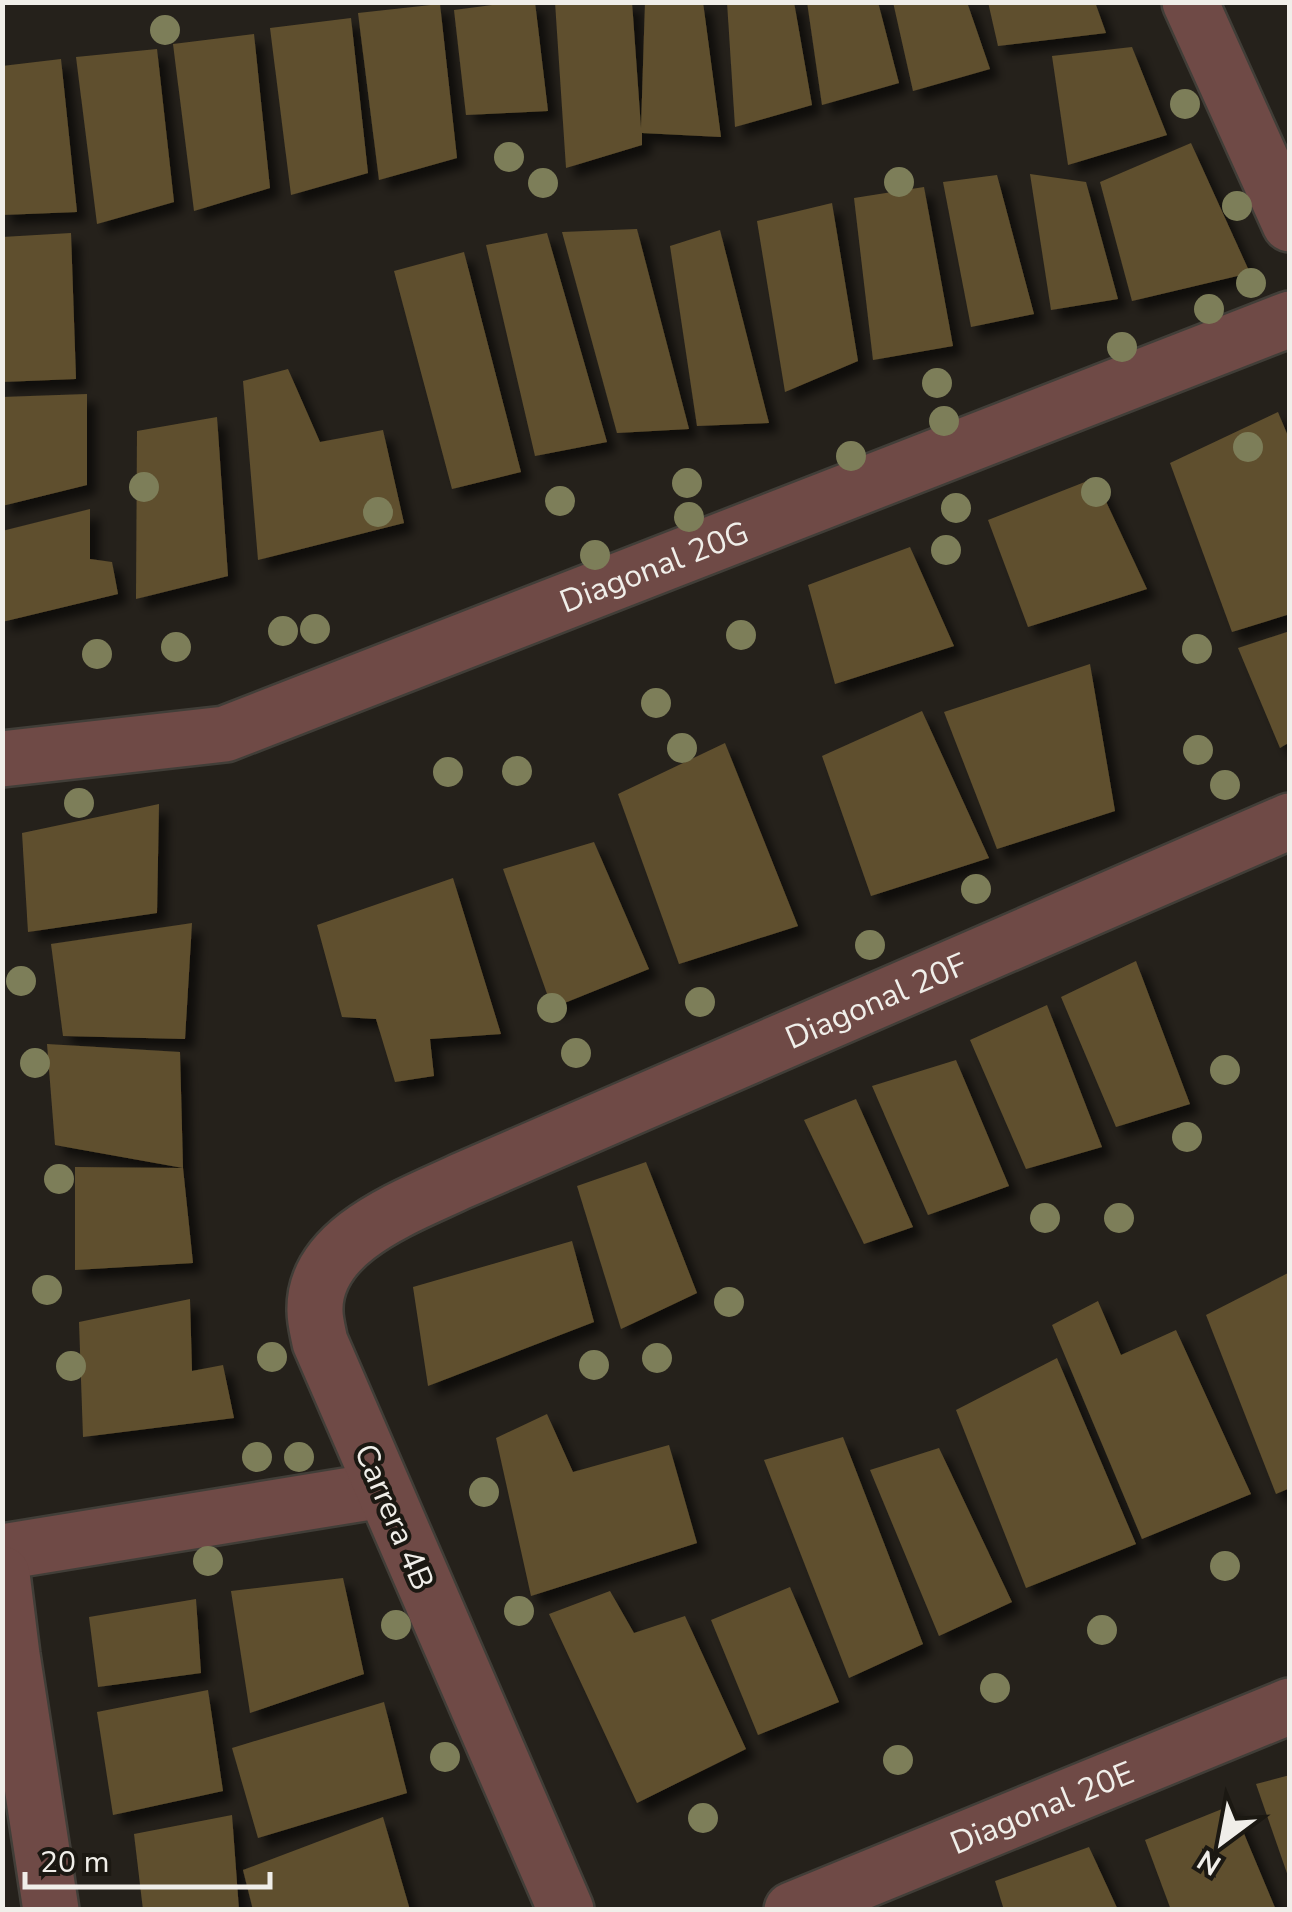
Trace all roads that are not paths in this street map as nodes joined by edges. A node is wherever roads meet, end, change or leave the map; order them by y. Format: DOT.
graph roads {
  1 [pos="1190,2"];
  2 [pos="1290,224"];
  3 [pos="1290,319"];
  4 [pos="2,759"];
  5 [pos="1290,821"];
  6 [pos="461,1181"];
  7 [pos="382,1490"];
  8 [pos="2,1552"];
  9 [pos="2,1574"];
  10 [pos="1290,1706"];
  11 [pos="51,1910"];
  12 [pos="566,1910"];
  13 [pos="792,1910"];
  1 -- 2 [label="street"];
  3 -- 4 [label="street, Diagonal 20G"];
  5 -- 6 [label="street, Diagonal 20F"];
  6 -- 7 [label="street, Carrera 4B"];
  7 -- 8 [label="street"];
  7 -- 12 [label="street, Carrera 4B"];
  9 -- 11 [label="street"];
  10 -- 13 [label="street, Diagonal 20E"];
}
